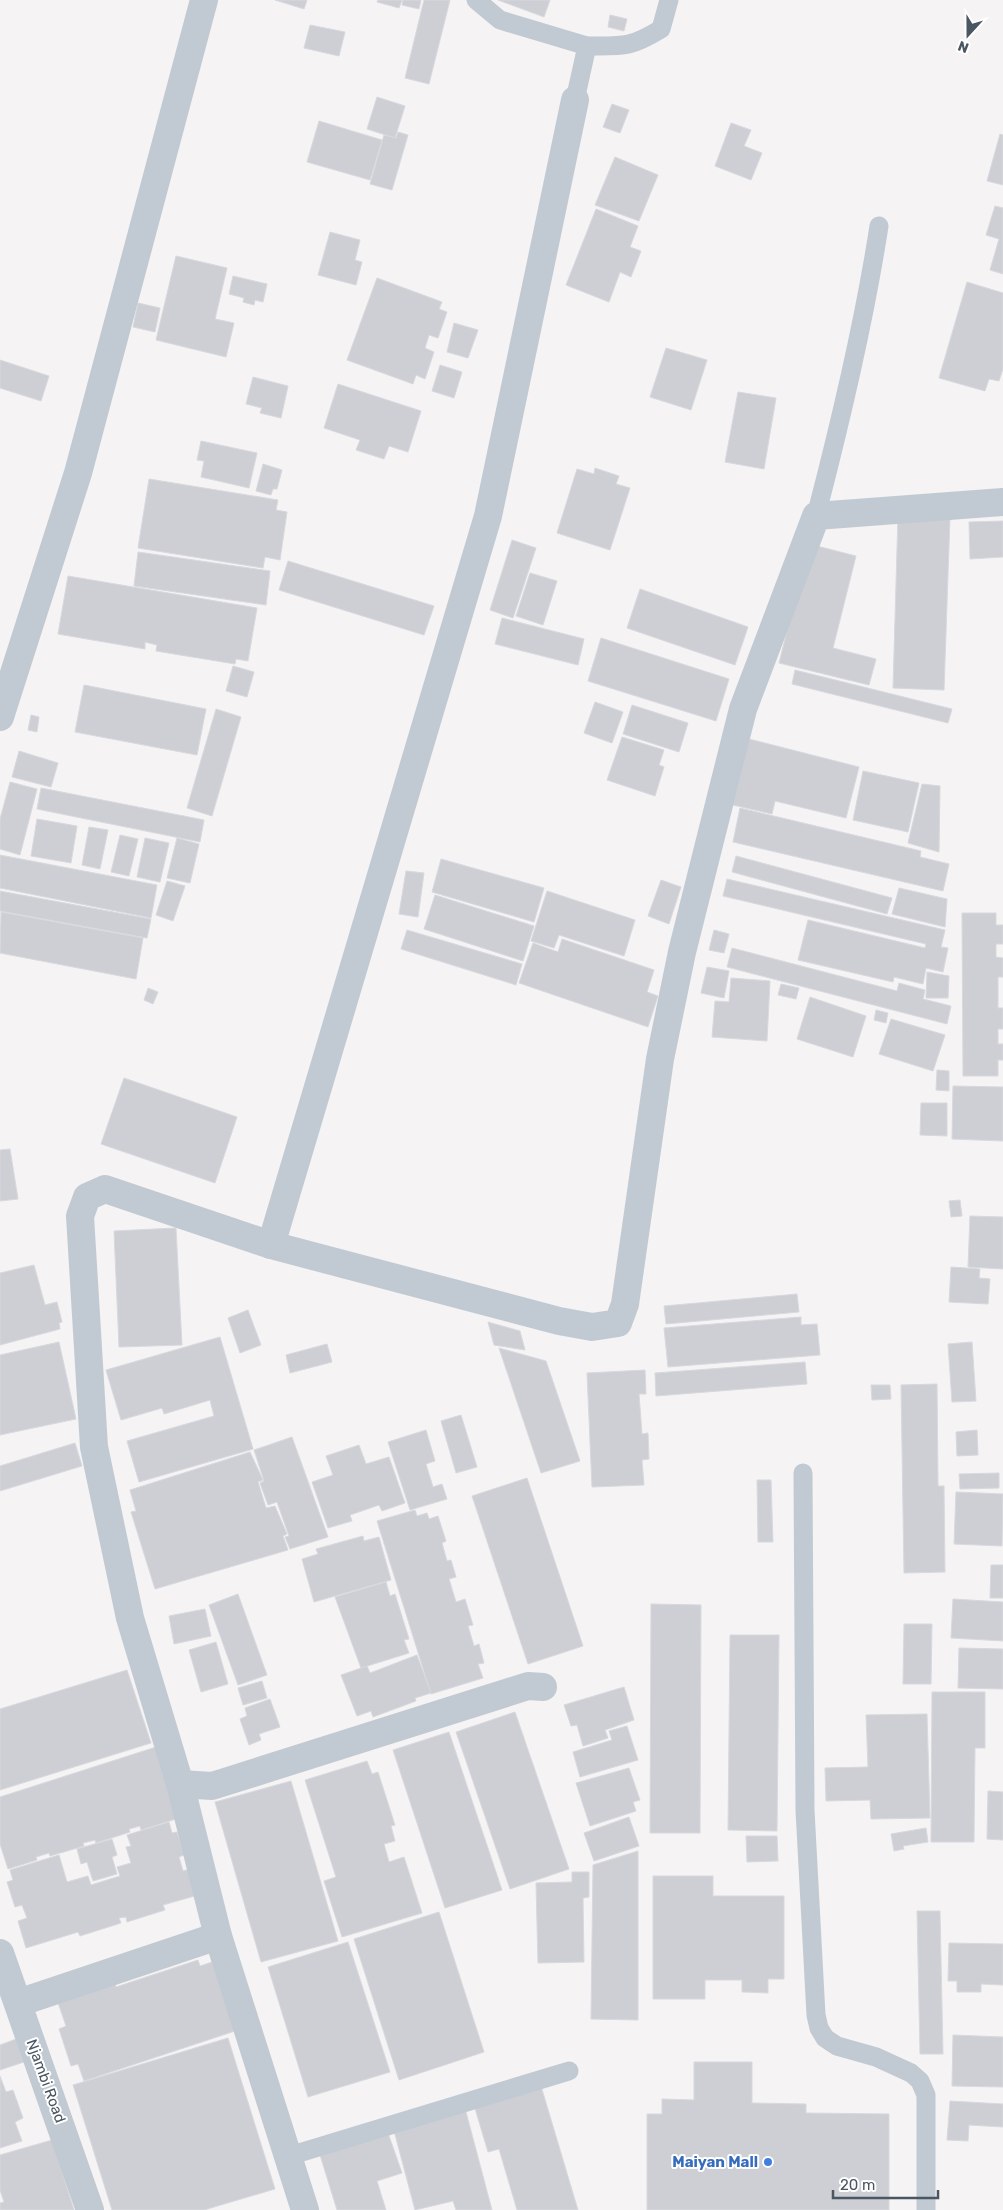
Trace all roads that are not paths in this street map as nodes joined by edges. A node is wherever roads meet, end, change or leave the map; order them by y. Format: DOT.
graph roads {
  1 [pos="204,0"];
  2 [pos="476,0"];
  3 [pos="669,0"];
  4 [pos="587,46"];
  5 [pos="576,100"];
  6 [pos="879,226"];
  7 [pos="1003,502"];
  8 [pos="816,516"];
  9 [pos="0,717"];
  10 [pos="271,1245"];
  11 [pos="803,1473"];
  12 [pos="543,1687"];
  13 [pos="180,1784"];
  14 [pos="218,1936"];
  15 [pos="0,1953"];
  16 [pos="18,2003"];
  17 [pos="569,2071"];
  18 [pos="289,2156"];
  19 [pos="90,2210"];
  20 [pos="305,2210"];
  21 [pos="926,2210"];
  1 -- 9 [label="street"];
  2 -- 4 [label="lane"];
  3 -- 4 [label="lane"];
  4 -- 5 [label="lane"];
  5 -- 10 [label="street"];
  6 -- 8 [label="lane"];
  7 -- 8 [label="street"];
  8 -- 10 [label="street"];
  10 -- 13 [label="street"];
  11 -- 21 [label="lane"];
  12 -- 13 [label="street"];
  13 -- 14 [label="street"];
  14 -- 16 [label="street"];
  14 -- 18 [label="street"];
  15 -- 16 [label="street, Njambi Road"];
  16 -- 19 [label="street, Njambi Road"];
  17 -- 18 [label="lane"];
  18 -- 20 [label="street"];
}
